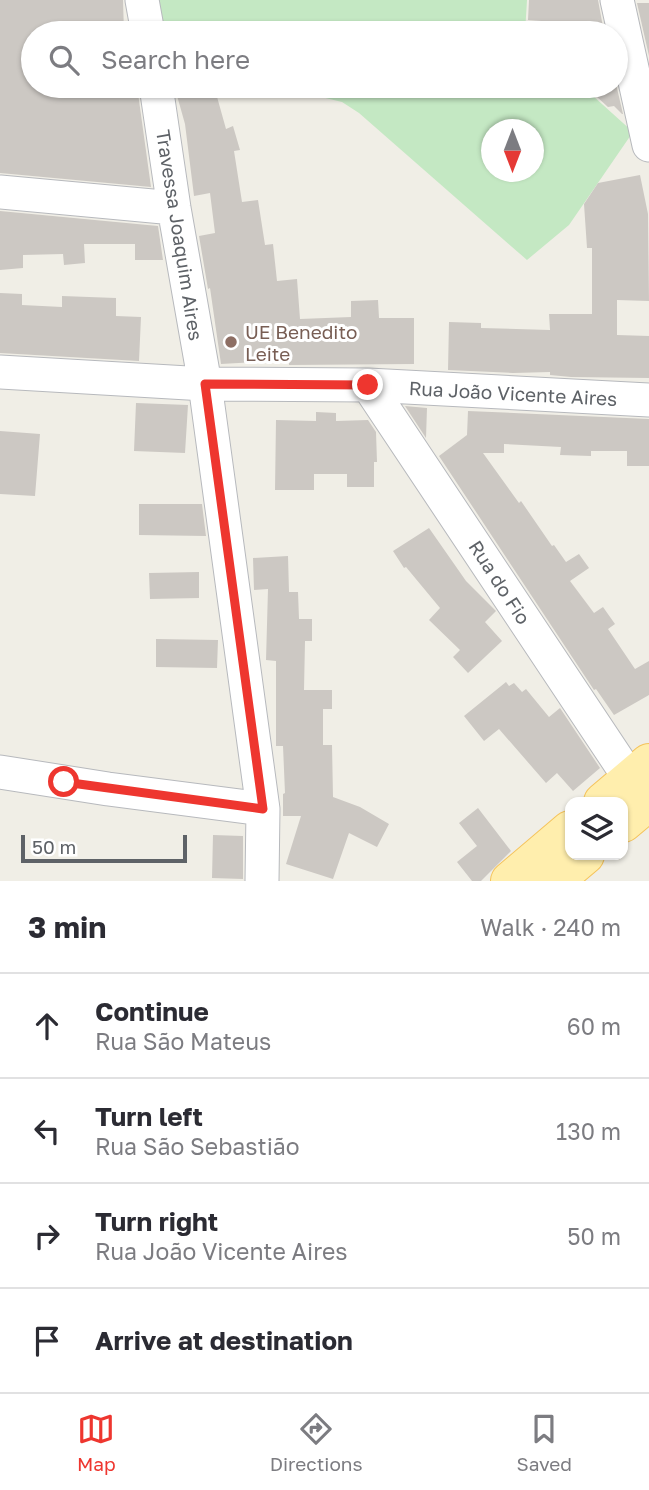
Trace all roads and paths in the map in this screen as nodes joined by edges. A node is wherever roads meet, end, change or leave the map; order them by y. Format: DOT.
graph roads {
  1 [pos="142,0"];
  2 [pos="617,0"];
  3 [pos="146,21"];
  4 [pos="622,21"];
  5 [pos="628,50"];
  6 [pos="158,98"];
  7 [pos="649,145"];
  8 [pos="0,192"];
  9 [pos="174,208"];
  10 [pos="0,372"];
  11 [pos="205,384"];
  12 [pos="368,385"];
  13 [pos="649,400"];
  14 [pos="0,772"];
  15 [pos="633,795"];
  16 [pos="263,809"];
  17 [pos="565,834"];
  18 [pos="579,860"];
  19 [pos="262,881"];
  20 [pos="510,881"];
  21 [pos="554,881"];
  1 -- 3 [label="street"];
  2 -- 4 [label="street"];
  5 -- 7 [label="street"];
  6 -- 9 [label="street, Travessa Joaquim Aires"];
  8 -- 9 [label="street"];
  9 -- 11 [label="street, Travessa Joaquim Aires"];
  10 -- 11 [label="street, Rua João Vicente Aires"];
  11 -- 12 [label="street, Rua João Vicente Aires"];
  11 -- 16 [label="street, Travessa Joaquim Aires"];
  12 -- 13 [label="street, Rua João Vicente Aires"];
  12 -- 15 [label="street, Rua do Fio"];
  14 -- 16 [label="street"];
  16 -- 19 [label="street, Travessa Joaquim Aires"];
  17 -- 20 [label="main road"];
  18 -- 21 [label="main road"];
}
